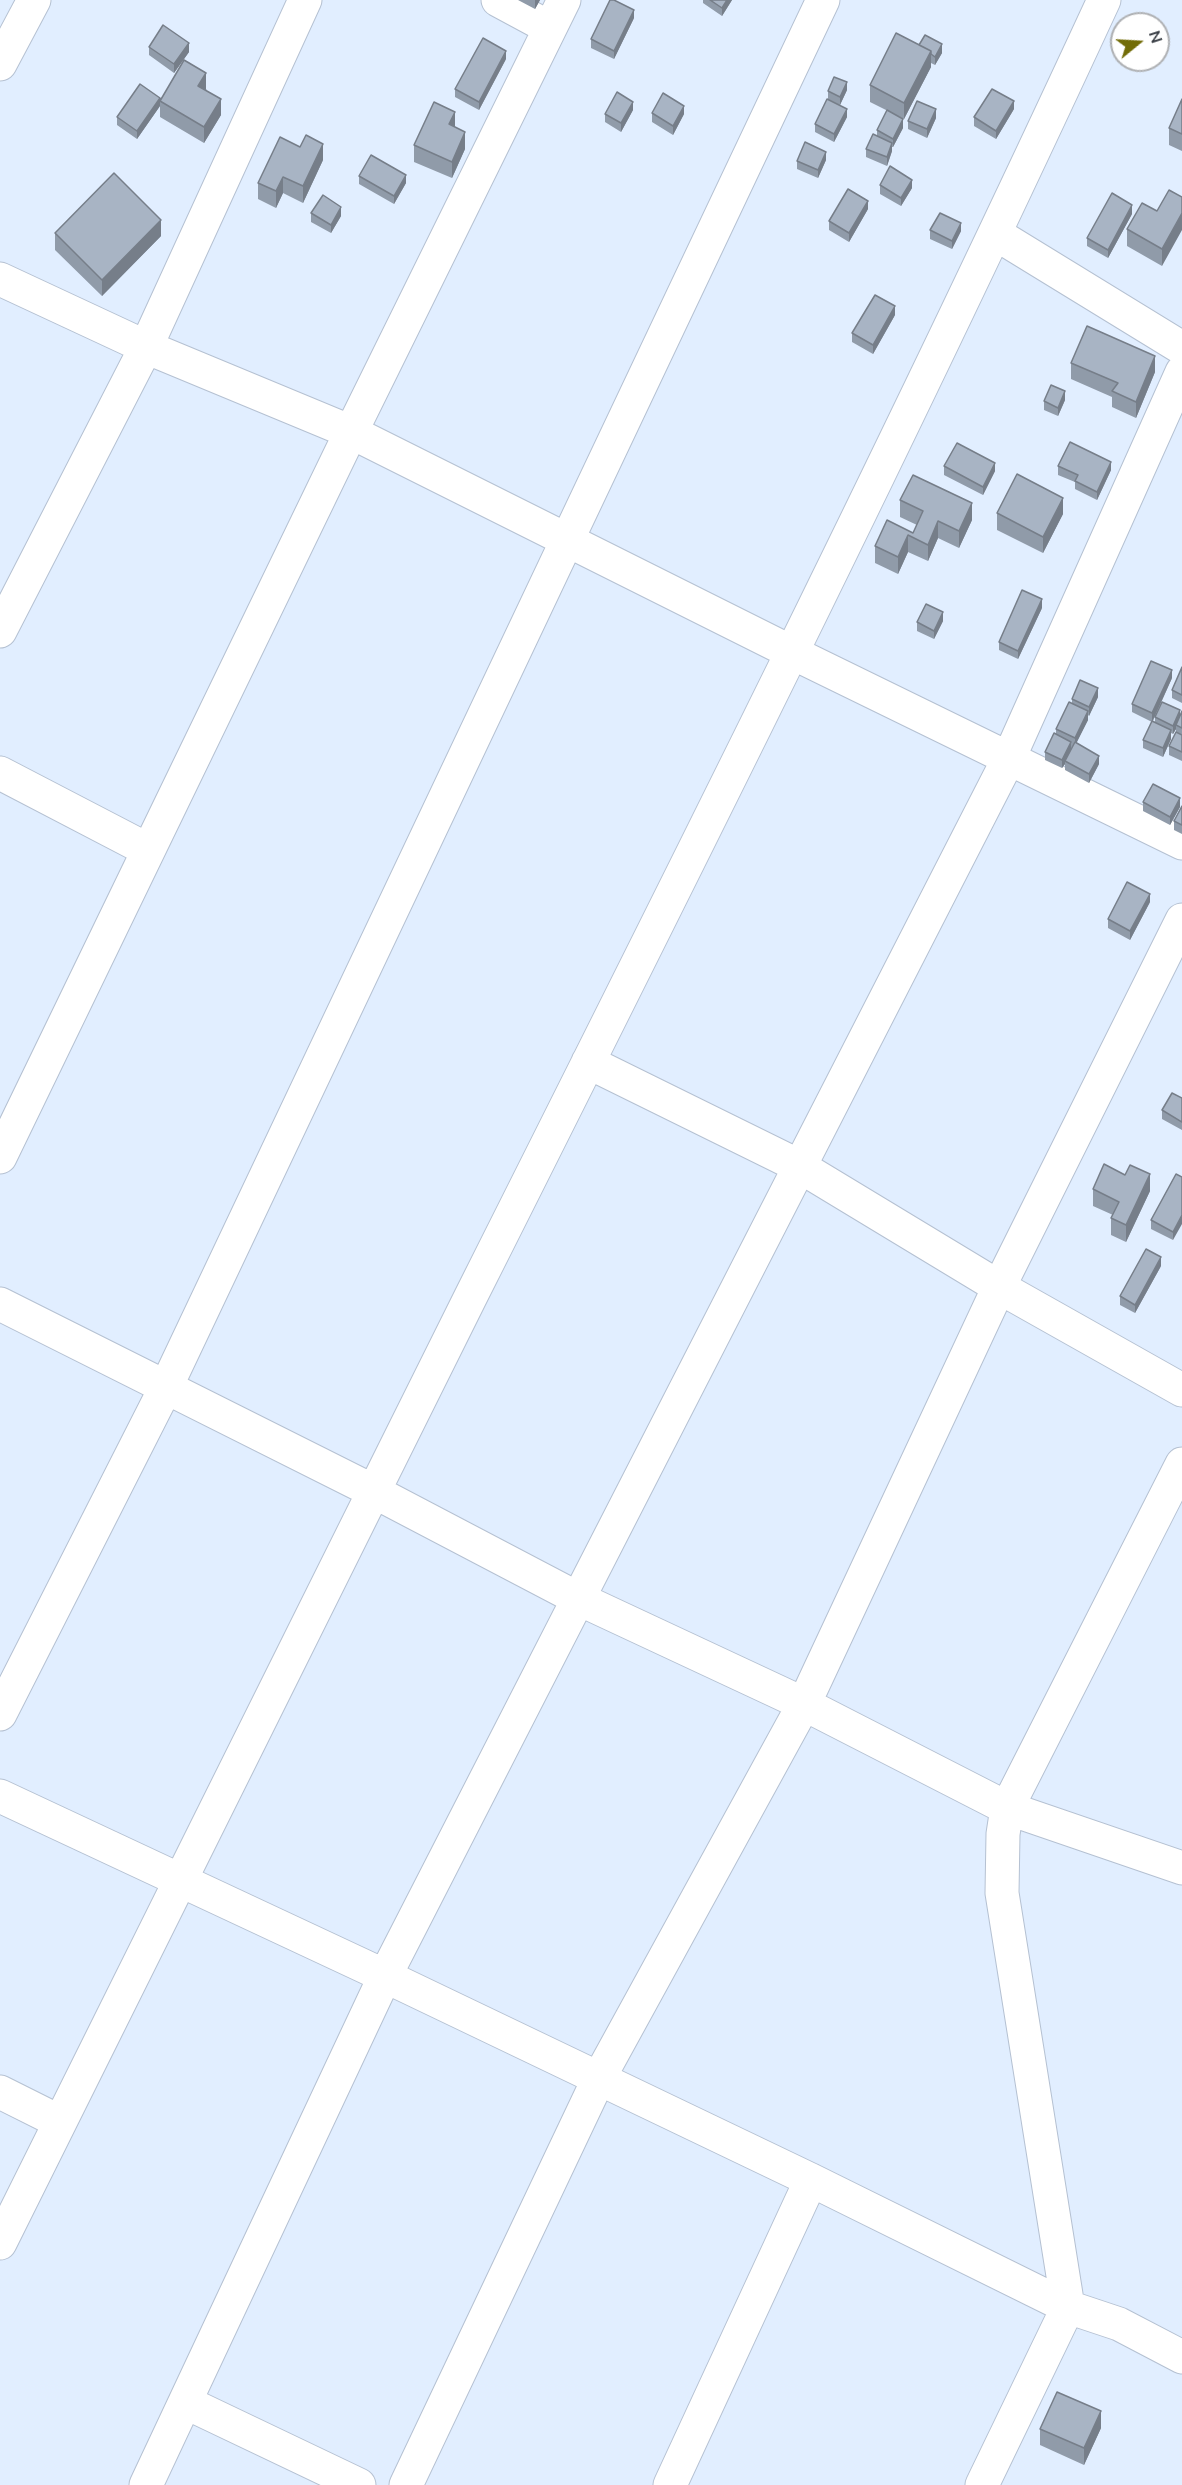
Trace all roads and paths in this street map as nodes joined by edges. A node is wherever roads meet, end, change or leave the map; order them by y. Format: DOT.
graph roads {
  1 [pos="34,0"];
  2 [pos="305,0"];
  3 [pos="498,0"];
  4 [pos="823,0"];
  5 [pos="1104,0"];
  6 [pos="557,14"];
  7 [pos="0,64"];
  8 [pos="996,234"];
  9 [pos="0,279"];
  10 [pos="146,346"];
  11 [pos="1182,348"];
  12 [pos="1182,372"];
  13 [pos="351,432"];
  14 [pos="568,541"];
  15 [pos="0,631"];
  16 [pos="793,653"];
  17 [pos="1009,758"];
  18 [pos="0,773"];
  19 [pos="1182,843"];
  20 [pos="148,850"];
  21 [pos="1182,920"];
  22 [pos="588,1062"];
  23 [pos="0,1157"];
  24 [pos="799,1166"];
  25 [pos="999,1287"];
  26 [pos="0,1304"];
  27 [pos="166,1387"];
  28 [pos="1182,1390"];
  29 [pos="1182,1464"];
  30 [pos="373,1491"];
  31 [pos="577,1598"];
  32 [pos="804,1704"];
  33 [pos="0,1714"];
  34 [pos="0,1796"];
  35 [pos="1006,1808"];
  36 [pos="1182,1868"];
  37 [pos="180,1879"];
  38 [pos="385,1976"];
  39 [pos="599,2078"];
  40 [pos="0,2092"];
  41 [pos="60,2122"];
  42 [pos="811,2180"];
  43 [pos="0,2244"];
  44 [pos="1068,2307"];
  45 [pos="1182,2356"];
  46 [pos="185,2402"];
  47 [pos="146,2485"];
  48 [pos="359,2485"];
  49 [pos="406,2485"];
  50 [pos="670,2485"];
  51 [pos="982,2485"];
  1 -- 7 [label="street"];
  2 -- 10 [label="street"];
  3 -- 6 [label="street"];
  4 -- 14 [label="street"];
  5 -- 8 [label="street"];
  6 -- 13 [label="street"];
  8 -- 11 [label="street"];
  8 -- 16 [label="street"];
  9 -- 10 [label="street"];
  10 -- 13 [label="street"];
  10 -- 15 [label="street"];
  12 -- 17 [label="street"];
  13 -- 14 [label="street"];
  13 -- 20 [label="street"];
  14 -- 16 [label="street"];
  14 -- 27 [label="street"];
  16 -- 17 [label="street"];
  16 -- 22 [label="street"];
  17 -- 19 [label="street"];
  17 -- 24 [label="street"];
  18 -- 20 [label="street"];
  20 -- 23 [label="street"];
  21 -- 25 [label="street"];
  22 -- 24 [label="street"];
  22 -- 30 [label="street"];
  24 -- 25 [label="street"];
  24 -- 31 [label="street"];
  25 -- 28 [label="street"];
  25 -- 32 [label="street"];
  26 -- 27 [label="street"];
  27 -- 30 [label="street"];
  27 -- 33 [label="street"];
  29 -- 35 [label="street"];
  30 -- 31 [label="street"];
  30 -- 37 [label="street"];
  31 -- 32 [label="street"];
  31 -- 38 [label="street"];
  32 -- 35 [label="street"];
  32 -- 39 [label="street"];
  34 -- 37 [label="street"];
  35 -- 36 [label="street"];
  35 -- 44 [label="street"];
  37 -- 38 [label="street"];
  37 -- 41 [label="street"];
  38 -- 39 [label="street"];
  38 -- 46 [label="street"];
  39 -- 42 [label="street"];
  39 -- 49 [label="street"];
  40 -- 41 [label="street"];
  41 -- 43 [label="street"];
  42 -- 44 [label="street"];
  42 -- 50 [label="street"];
  44 -- 45 [label="street"];
  44 -- 51 [label="street"];
  46 -- 47 [label="street"];
  46 -- 48 [label="street"];
}
